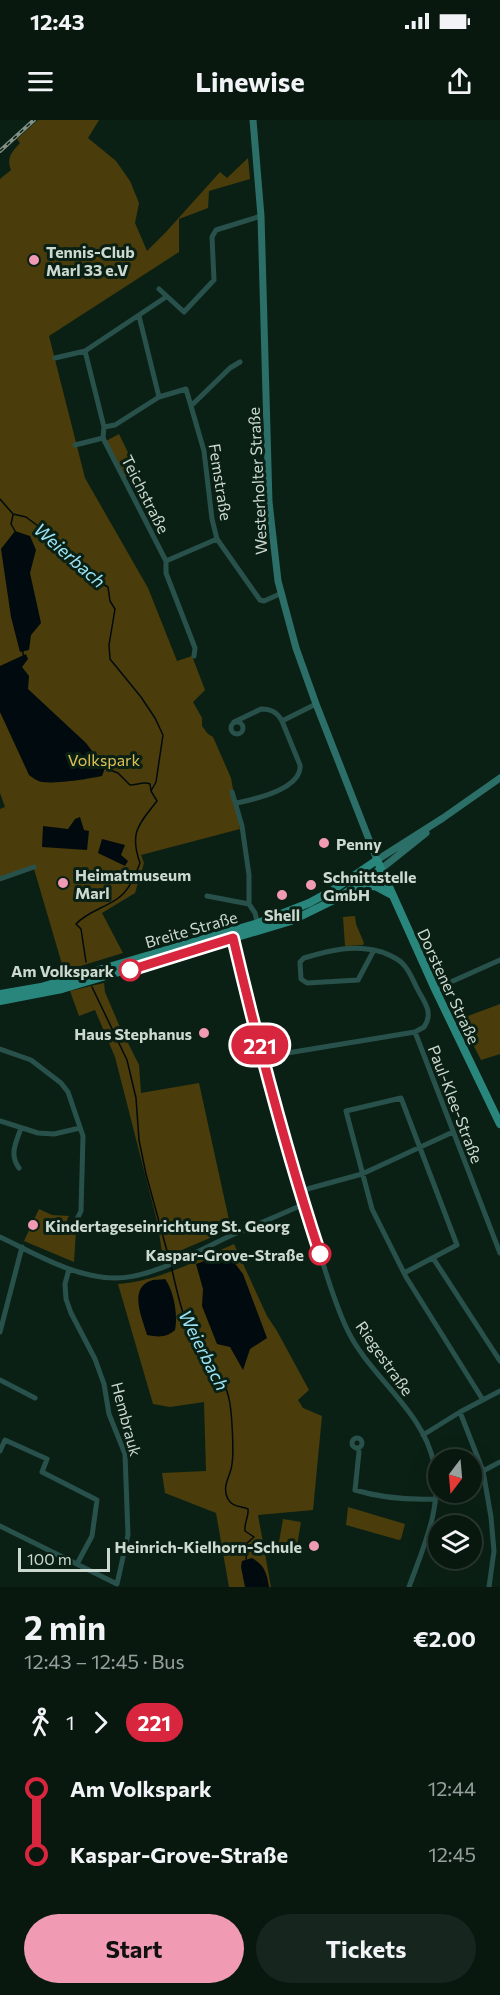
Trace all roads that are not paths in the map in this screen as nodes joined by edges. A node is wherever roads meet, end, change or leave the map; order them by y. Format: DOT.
graph roads {
  1 [pos="252,120"];
  2 [pos="261,216"];
  3 [pos="159,289"];
  4 [pos="166,297"];
  5 [pos="139,316"];
  6 [pos="85,351"];
  7 [pos="55,358"];
  8 [pos="240,362"];
  9 [pos="159,397"];
  10 [pos="192,405"];
  11 [pos="104,427"];
  12 [pos="103,438"];
  13 [pos="75,446"];
  14 [pos="217,539"];
  15 [pos="166,561"];
  16 [pos="282,593"];
  17 [pos="194,656"];
  18 [pos="316,704"];
  19 [pos="282,721"];
  20 [pos="234,722"];
  21 [pos="500,778"];
  22 [pos="232,792"];
  23 [pos="237,803"];
  24 [pos="443,818"];
  25 [pos="377,860"];
  26 [pos="34,867"];
  27 [pos="381,869"];
  28 [pos="0,879"];
  29 [pos="354,888"];
  30 [pos="391,895"];
  31 [pos="207,896"];
  32 [pos="249,904"];
  33 [pos="259,926"];
  34 [pos="232,935"];
  35 [pos="374,950"];
  36 [pos="500,960"];
  37 [pos="435,989"];
  38 [pos="0,994"];
  39 [pos="0,1001"];
  40 [pos="415,1032"];
  41 [pos="0,1049"];
  42 [pos="263,1057"];
  43 [pos="0,1121"];
  44 [pos="500,1124"];
  45 [pos="21,1128"];
  46 [pos="80,1128"];
  47 [pos="453,1132"];
  48 [pos="420,1148"];
  49 [pos="19,1168"];
  50 [pos="362,1174"];
  51 [pos="300,1191"];
  52 [pos="304,1204"];
  53 [pos="75,1223"];
  54 [pos="0,1237"];
  55 [pos="22,1247"];
  56 [pos="500,1253"];
  57 [pos="433,1258"];
  58 [pos="69,1269"];
  59 [pos="404,1273"];
  60 [pos="0,1332"];
  61 [pos="500,1361"];
  62 [pos="0,1380"];
  63 [pos="500,1391"];
  64 [pos="35,1398"];
  65 [pos="483,1400"];
  66 [pos="460,1412"];
  67 [pos="423,1435"];
  68 [pos="358,1448"];
  69 [pos="430,1449"];
  70 [pos="0,1451"];
  71 [pos="500,1461"];
  72 [pos="483,1470"];
  73 [pos="428,1499"];
  74 [pos="435,1503"];
  75 [pos="0,1526"];
  76 [pos="77,1564"];
  77 [pos="409,1587"];
  78 [pos="489,1587"];
  1 -- 2 [label="main road, Westerholter Straße"];
  2 -- 4 [label="street"];
  2 -- 16 [label="main road, Westerholter Straße"];
  3 -- 4 [label="street"];
  4 -- 5 [label="street"];
  5 -- 6 [label="street"];
  5 -- 9 [label="street"];
  6 -- 7 [label="street"];
  6 -- 11 [label="street"];
  8 -- 10 [label="street"];
  9 -- 10 [label="street, Femstraße"];
  9 -- 11 [label="street"];
  10 -- 14 [label="street, Femstraße"];
  11 -- 12 [label="street"];
  12 -- 13 [label="street"];
  12 -- 15 [label="street, Teichstraße"];
  14 -- 15 [label="street"];
  14 -- 16 [label="street, Femstraße"];
  15 -- 17 [label="street, Teichstraße"];
  16 -- 18 [label="main road, Westerholter Straße"];
  18 -- 19 [label="street"];
  18 -- 25 [label="main road, Westerholter Straße"];
  19 -- 20 [label="street"];
  19 -- 23 [label="street"];
  21 -- 24 [label="main road"];
  22 -- 23 [label="street"];
  23 -- 32 [label="street"];
  24 -- 25 [label="main road"];
  24 -- 27 [label="main road"];
  25 -- 27 [label="main road, Dorstener Straße"];
  25 -- 33 [label="main road, Breite Straße"];
  26 -- 28 [label="street"];
  27 -- 29 [label="main road, Breite Straße"];
  27 -- 30 [label="main road, Dorstener Straße"];
  29 -- 30 [label="main road"];
  29 -- 33 [label="main road, Breite Straße"];
  30 -- 37 [label="main road, Dorstener Straße"];
  31 -- 32 [label="street"];
  32 -- 33 [label="street"];
  33 -- 34 [label="main road, Breite Straße"];
  34 -- 38 [label="main road, Breite Straße"];
  34 -- 39 [label="main road, Breite Straße"];
  34 -- 42 [label="street, Riegestraße"];
  35 -- 35 [label="street"];
  35 -- 40 [label="street"];
  36 -- 37 [label="street"];
  37 -- 44 [label="main road, Dorstener Straße"];
  40 -- 42 [label="street"];
  40 -- 47 [label="street, Paul-Klee-Straße"];
  41 -- 46 [label="street"];
  42 -- 51 [label="street, Riegestraße"];
  43 -- 45 [label="street"];
  45 -- 46 [label="street"];
  45 -- 49 [label="street"];
  46 -- 53 [label="street"];
  47 -- 48 [label="street"];
  47 -- 56 [label="street, Paul-Klee-Straße"];
  48 -- 50 [label="street"];
  48 -- 50 [label="street"];
  48 -- 57 [label="street"];
  50 -- 51 [label="street"];
  50 -- 59 [label="street"];
  51 -- 52 [label="street, Riegestraße"];
  52 -- 58 [label="street"];
  52 -- 67 [label="street, Riegestraße"];
  54 -- 55 [label="street"];
  55 -- 58 [label="street"];
  55 -- 60 [label="street"];
  57 -- 59 [label="street"];
  57 -- 61 [label="street"];
  58 -- 76 [label="street, Hembrauk"];
  59 -- 65 [label="street"];
  62 -- 64 [label="street"];
  63 -- 65 [label="street"];
  65 -- 66 [label="street"];
  66 -- 67 [label="street"];
  66 -- 72 [label="street"];
  67 -- 69 [label="street, Riegestraße"];
  68 -- 73 [label="street"];
  70 -- 76 [label="street"];
  71 -- 72 [label="street"];
  72 -- 78 [label="street"];
  74 -- 77 [label="street, Riegestraße"];
  75 -- 76 [label="street"];
}
